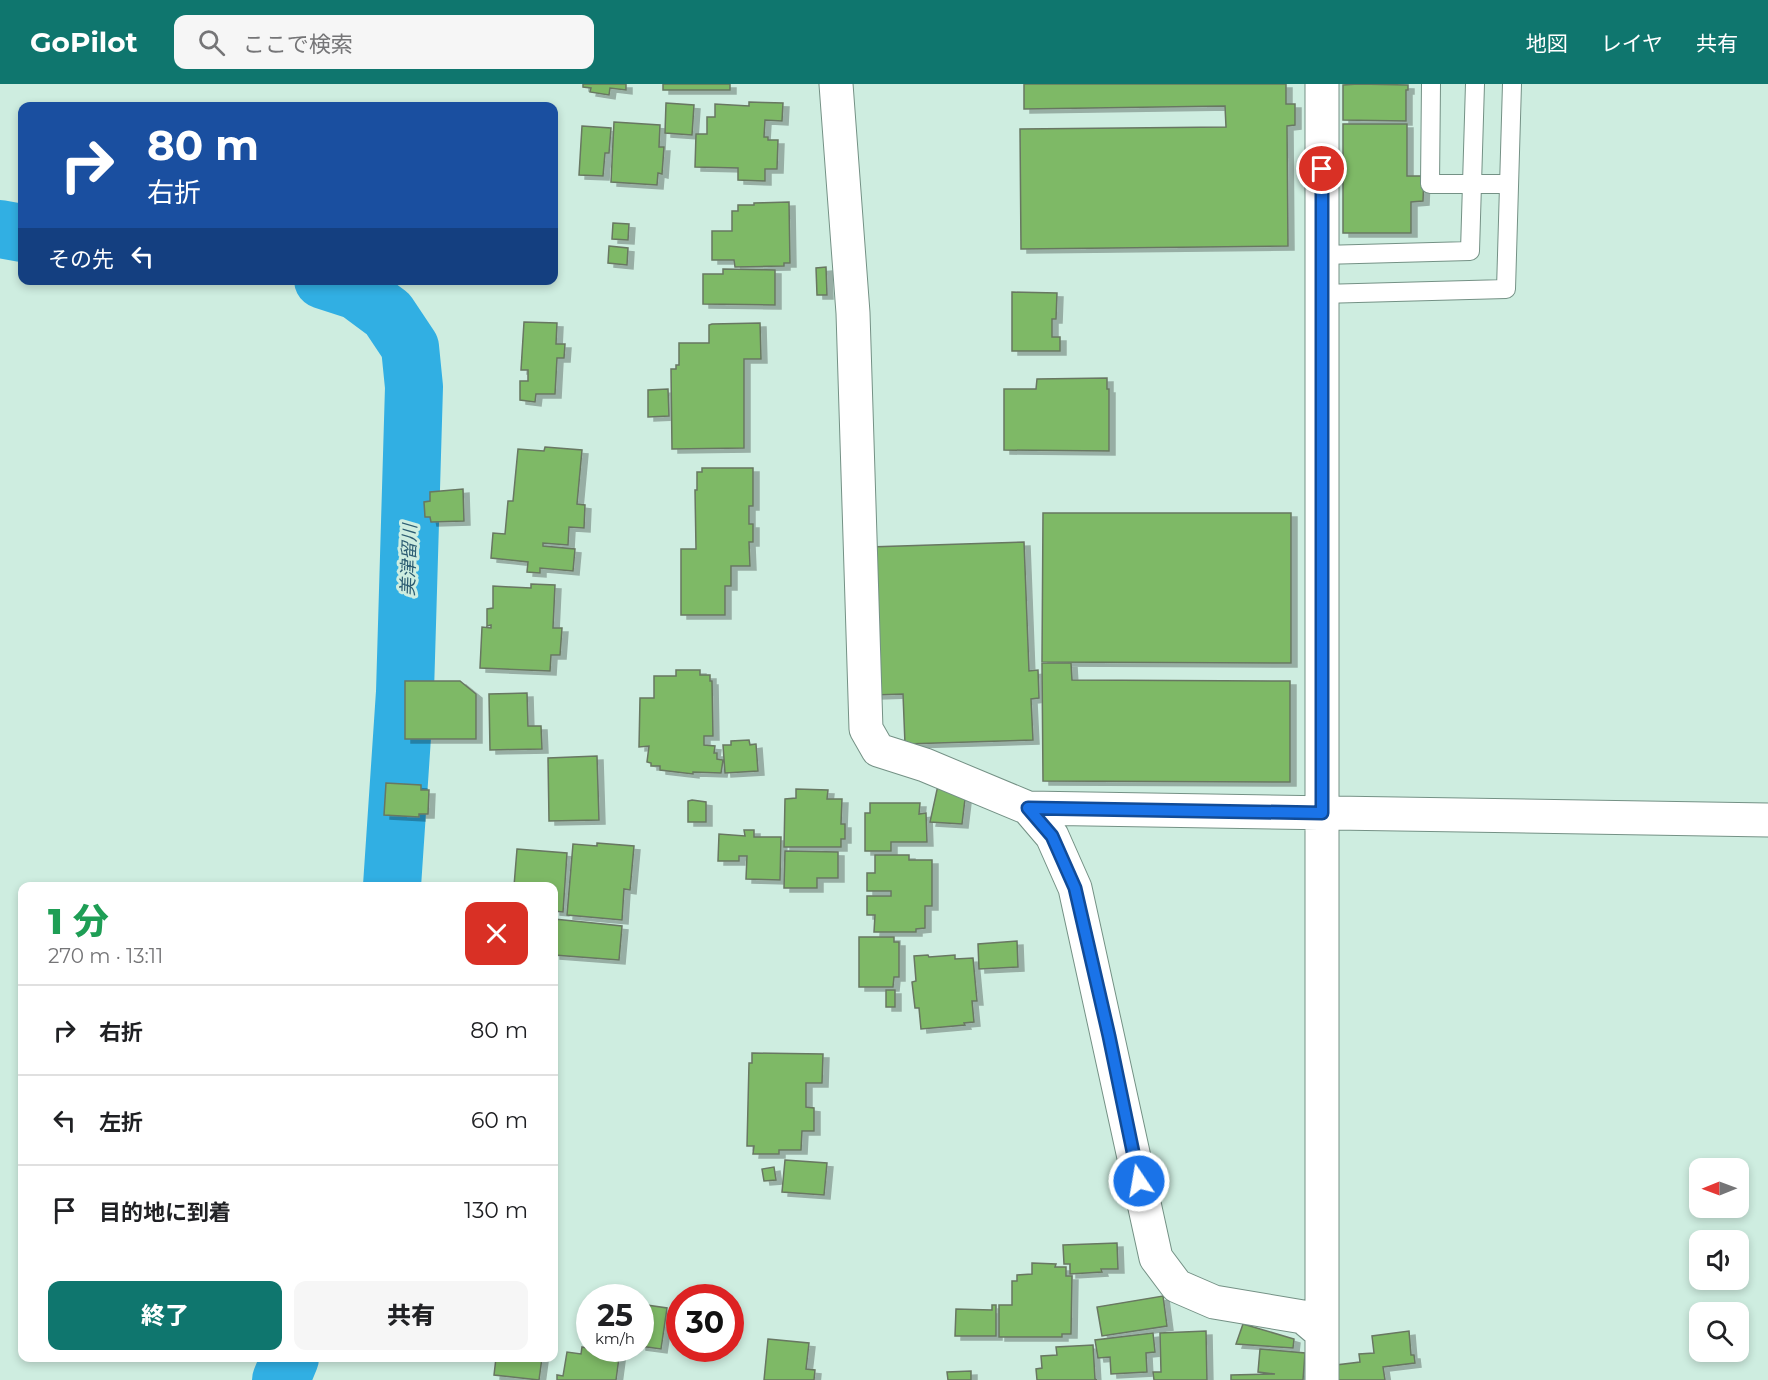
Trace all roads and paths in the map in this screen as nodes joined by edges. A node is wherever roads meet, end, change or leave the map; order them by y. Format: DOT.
graph roads {
  1 [pos="836,84"];
  2 [pos="1322,84"];
  3 [pos="1431,84"];
  4 [pos="1475,84"];
  5 [pos="1512,84"];
  6 [pos="1473,184"];
  7 [pos="1508,184"];
  8 [pos="1322,255"];
  9 [pos="1321,294"];
  10 [pos="1028,808"];
  11 [pos="1322,813"];
  12 [pos="1768,820"];
  13 [pos="1322,1333"];
  14 [pos="1322,1380"];
  1 -- 10 [label="street"];
  2 -- 8 [label="street"];
  3 -- 6 [label="lane"];
  4 -- 6 [label="lane"];
  5 -- 7 [label="lane"];
  6 -- 7 [label="lane"];
  6 -- 8 [label="lane"];
  7 -- 9 [label="lane"];
  8 -- 9 [label="street"];
  9 -- 11 [label="street"];
  10 -- 11 [label="street"];
  10 -- 13 [label="street"];
  11 -- 12 [label="street"];
  11 -- 13 [label="street"];
  13 -- 14 [label="street"];
}
